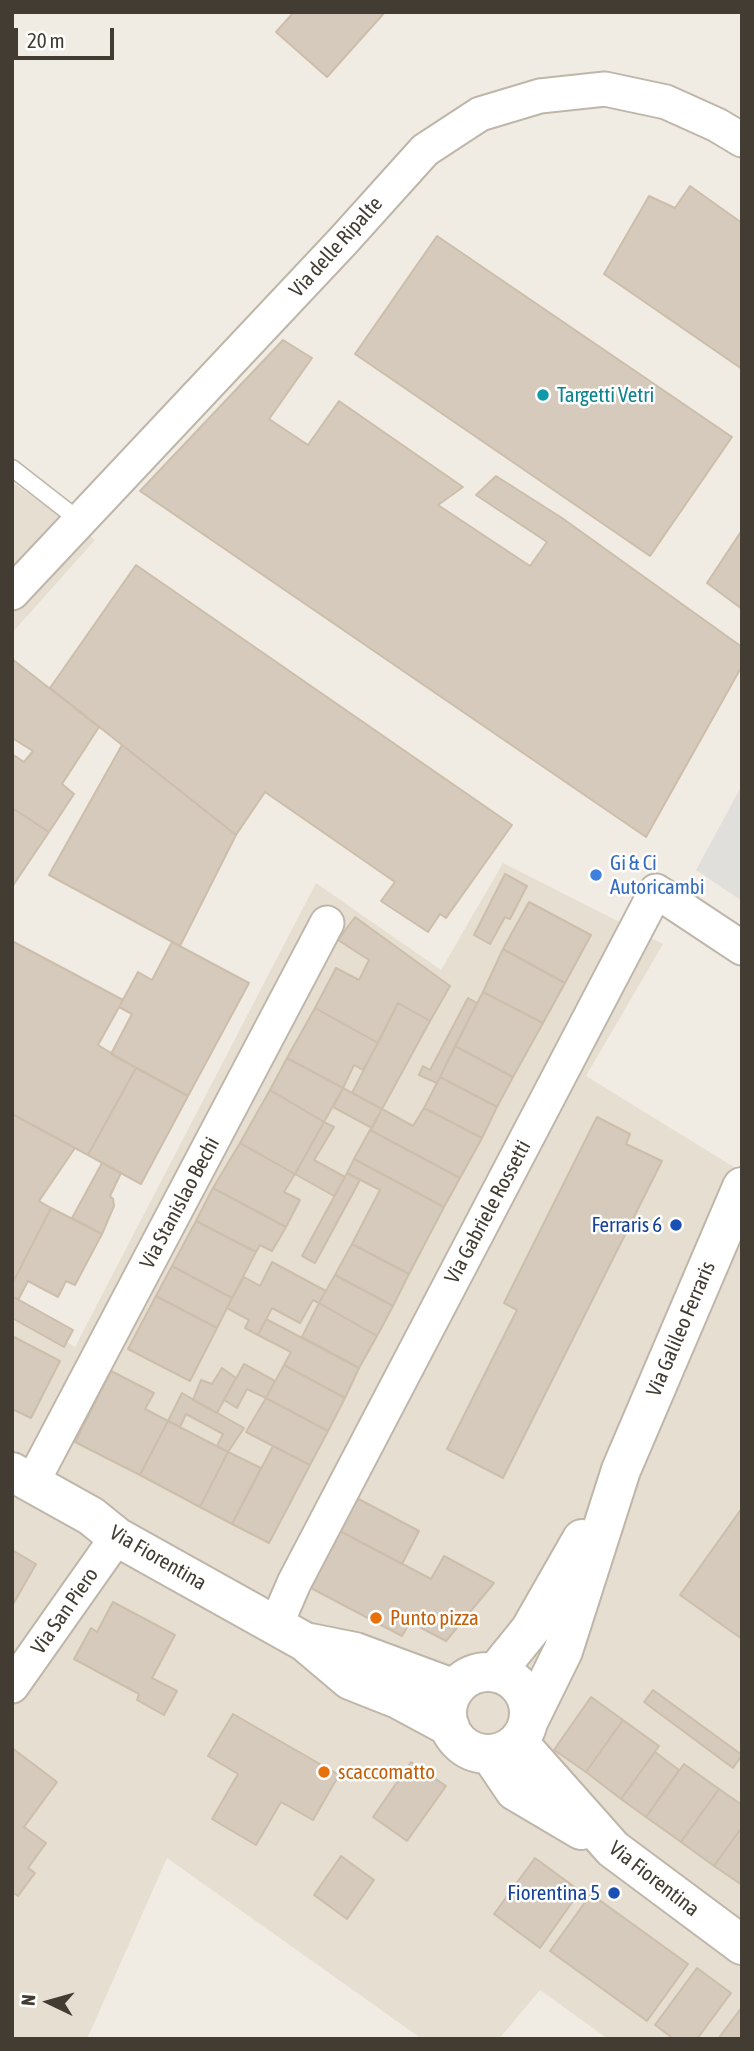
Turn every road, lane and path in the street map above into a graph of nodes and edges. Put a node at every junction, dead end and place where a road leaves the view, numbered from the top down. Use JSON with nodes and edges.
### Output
{"nodes":[{"id":1,"x":742,"y":140,"type":"edge"},
{"id":2,"x":12,"y":468,"type":"edge"},
{"id":3,"x":80,"y":521,"type":"junction"},
{"id":4,"x":12,"y":593,"type":"edge"},
{"id":5,"x":327,"y":923,"type":"dead end"},
{"id":6,"x":742,"y":947,"type":"edge"},
{"id":7,"x":742,"y":1187,"type":"edge"},
{"id":8,"x":621,"y":1470,"type":"junction"},
{"id":9,"x":22,"y":1478,"type":"edge"},
{"id":10,"x":117,"y":1536,"type":"junction"},
{"id":11,"x":290,"y":1634,"type":"junction"},
{"id":12,"x":496,"y":1672,"type":"junction"},
{"id":13,"x":12,"y":1686,"type":"edge"},
{"id":14,"x":455,"y":1689,"type":"junction"},
{"id":15,"x":450,"y":1727,"type":"junction"},
{"id":16,"x":512,"y":1739,"type":"junction"},
{"id":17,"x":742,"y":1945,"type":"edge"}],
"edges":[{"from":1,"to":3,"type":"street","name":"Via delle Ripalte"},
{"from":2,"to":3,"type":"lane"},
{"from":3,"to":4,"type":"street","name":"Via delle Ripalte"},
{"from":5,"to":9,"type":"street","name":"Via Stanislao Bechi"},
{"from":6,"to":11,"type":"street","name":"Via Gabriele Rossetti"},
{"from":7,"to":8,"type":"street","name":"Via Galileo Ferraris"},
{"from":8,"to":12,"type":"street","name":"Via Galileo Ferraris"},
{"from":8,"to":16,"type":"street","name":"Via Galileo Ferraris"},
{"from":9,"to":10,"type":"street","name":"Via Fiorentina"},
{"from":10,"to":11,"type":"street","name":"Via Fiorentina"},
{"from":10,"to":13,"type":"street","name":"Via San Piero"},
{"from":11,"to":14,"type":"street","name":"Via Fiorentina"},
{"from":11,"to":15,"type":"street","name":"Via Fiorentina"},
{"from":12,"to":14,"type":"street"},
{"from":12,"to":16,"type":"street","name":"Via Fiorentina"},
{"from":14,"to":15,"type":"street"},
{"from":15,"to":16,"type":"street","name":"Via Fiorentina"},
{"from":16,"to":17,"type":"street","name":"Via Fiorentina"}]}
